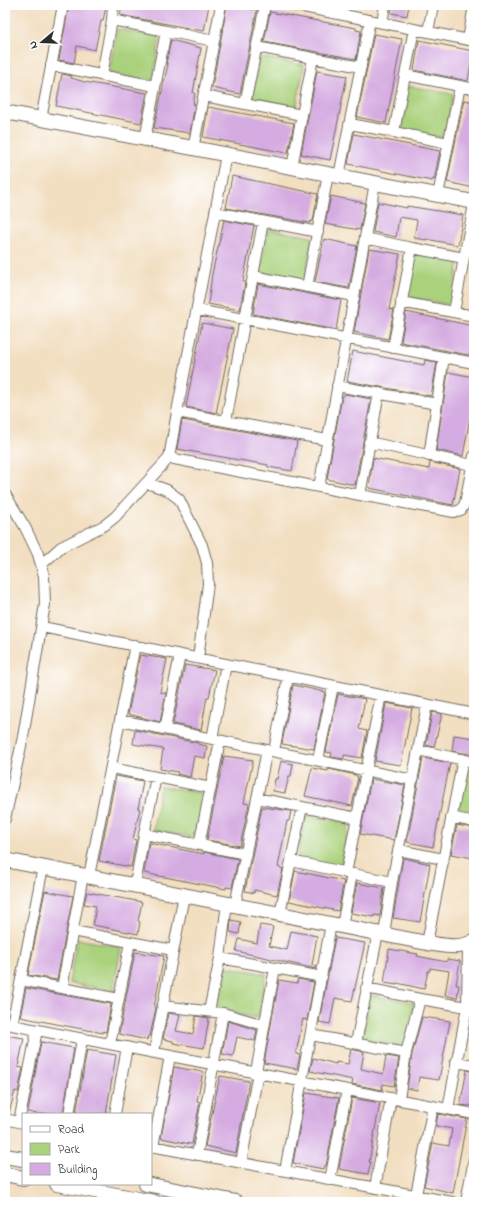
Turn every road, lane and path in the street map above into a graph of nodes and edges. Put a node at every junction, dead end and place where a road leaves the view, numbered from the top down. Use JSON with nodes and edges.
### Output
{"nodes":[{"id":1,"x":63,"y":5,"type":"edge"},
{"id":2,"x":113,"y":5,"type":"edge"},
{"id":3,"x":221,"y":5,"type":"edge"},
{"id":4,"x":265,"y":5,"type":"edge"},
{"id":5,"x":293,"y":5,"type":"edge"},
{"id":6,"x":385,"y":5,"type":"edge"},
{"id":7,"x":433,"y":5,"type":"edge"},
{"id":8,"x":474,"y":5,"type":"edge"},
{"id":9,"x":341,"y":10,"type":"edge"},
{"id":10,"x":112,"y":20,"type":"junction"},
{"id":11,"x":370,"y":20,"type":"junction"},
{"id":12,"x":382,"y":23,"type":"junction"},
{"id":13,"x":414,"y":29,"type":"junction"},
{"id":14,"x":166,"y":31,"type":"junction"},
{"id":15,"x":428,"y":32,"type":"junction"},
{"id":16,"x":471,"y":40,"type":"edge"},
{"id":17,"x":214,"y":41,"type":"junction"},
{"id":18,"x":257,"y":46,"type":"junction"},
{"id":19,"x":313,"y":58,"type":"junction"},
{"id":20,"x":51,"y":65,"type":"junction"},
{"id":21,"x":361,"y":67,"type":"junction"},
{"id":22,"x":102,"y":75,"type":"junction"},
{"id":23,"x":405,"y":75,"type":"junction"},
{"id":24,"x":155,"y":86,"type":"junction"},
{"id":25,"x":460,"y":86,"type":"junction"},
{"id":26,"x":474,"y":89,"type":"edge"},
{"id":27,"x":204,"y":96,"type":"junction"},
{"id":28,"x":246,"y":104,"type":"junction"},
{"id":29,"x":5,"y":112,"type":"edge"},
{"id":30,"x":302,"y":115,"type":"junction"},
{"id":31,"x":41,"y":119,"type":"junction"},
{"id":32,"x":350,"y":124,"type":"junction"},
{"id":33,"x":394,"y":132,"type":"junction"},
{"id":34,"x":145,"y":139,"type":"junction"},
{"id":35,"x":448,"y":143,"type":"junction"},
{"id":36,"x":194,"y":149,"type":"junction"},
{"id":37,"x":226,"y":155,"type":"junction"},
{"id":38,"x":292,"y":167,"type":"junction"},
{"id":39,"x":334,"y":175,"type":"junction"},
{"id":40,"x":375,"y":183,"type":"junction"},
{"id":41,"x":438,"y":195,"type":"junction"},
{"id":42,"x":474,"y":203,"type":"edge"},
{"id":43,"x":215,"y":212,"type":"junction"},
{"id":44,"x":263,"y":222,"type":"junction"},
{"id":45,"x":318,"y":232,"type":"junction"},
{"id":46,"x":364,"y":238,"type":"junction"},
{"id":47,"x":412,"y":248,"type":"junction"},
{"id":48,"x":464,"y":258,"type":"junction"},
{"id":49,"x":253,"y":276,"type":"junction"},
{"id":50,"x":307,"y":287,"type":"junction"},
{"id":51,"x":354,"y":296,"type":"junction"},
{"id":52,"x":402,"y":302,"type":"junction"},
{"id":53,"x":197,"y":310,"type":"junction"},
{"id":54,"x":454,"y":312,"type":"junction"},
{"id":55,"x":474,"y":316,"type":"edge"},
{"id":56,"x":245,"y":319,"type":"junction"},
{"id":57,"x":346,"y":338,"type":"junction"},
{"id":58,"x":393,"y":348,"type":"junction"},
{"id":59,"x":444,"y":357,"type":"junction"},
{"id":60,"x":474,"y":363,"type":"edge"},
{"id":61,"x":337,"y":386,"type":"junction"},
{"id":62,"x":379,"y":393,"type":"junction"},
{"id":63,"x":437,"y":404,"type":"junction"},
{"id":64,"x":177,"y":412,"type":"junction"},
{"id":65,"x":226,"y":421,"type":"junction"},
{"id":66,"x":327,"y":440,"type":"junction"},
{"id":67,"x":369,"y":442,"type":"junction"},
{"id":68,"x":429,"y":456,"type":"junction"},
{"id":69,"x":169,"y":458,"type":"junction"},
{"id":70,"x":473,"y":461,"type":"edge"},
{"id":71,"x":147,"y":483,"type":"junction"},
{"id":72,"x":319,"y":487,"type":"junction"},
{"id":73,"x":5,"y":494,"type":"edge"},
{"id":74,"x":360,"y":495,"type":"junction"},
{"id":75,"x":41,"y":565,"type":"junction"},
{"id":76,"x":42,"y":626,"type":"junction"},
{"id":77,"x":135,"y":646,"type":"junction"},
{"id":78,"x":180,"y":654,"type":"junction"},
{"id":79,"x":198,"y":658,"type":"junction"},
{"id":80,"x":226,"y":664,"type":"junction"},
{"id":81,"x":288,"y":677,"type":"junction"},
{"id":82,"x":332,"y":686,"type":"junction"},
{"id":83,"x":381,"y":695,"type":"junction"},
{"id":84,"x":427,"y":705,"type":"junction"},
{"id":85,"x":474,"y":714,"type":"edge"},
{"id":86,"x":120,"y":720,"type":"junction"},
{"id":87,"x":165,"y":729,"type":"junction"},
{"id":88,"x":216,"y":740,"type":"junction"},
{"id":89,"x":418,"y":750,"type":"junction"},
{"id":90,"x":270,"y":751,"type":"junction"},
{"id":91,"x":463,"y":759,"type":"junction"},
{"id":92,"x":318,"y":760,"type":"junction"},
{"id":93,"x":474,"y":762,"type":"edge"},
{"id":94,"x":111,"y":768,"type":"junction"},
{"id":95,"x":366,"y":770,"type":"junction"},
{"id":96,"x":156,"y":777,"type":"junction"},
{"id":97,"x":412,"y":780,"type":"junction"},
{"id":98,"x":211,"y":788,"type":"junction"},
{"id":99,"x":257,"y":798,"type":"junction"},
{"id":100,"x":302,"y":807,"type":"junction"},
{"id":101,"x":451,"y":817,"type":"junction"},
{"id":102,"x":357,"y":818,"type":"junction"},
{"id":103,"x":5,"y":819,"type":"edge"},
{"id":104,"x":474,"y":822,"type":"edge"},
{"id":105,"x":144,"y":834,"type":"junction"},
{"id":106,"x":199,"y":845,"type":"junction"},
{"id":107,"x":398,"y":850,"type":"junction"},
{"id":108,"x":246,"y":854,"type":"junction"},
{"id":109,"x":443,"y":859,"type":"junction"},
{"id":110,"x":5,"y":860,"type":"edge"},
{"id":111,"x":291,"y":861,"type":"junction"},
{"id":112,"x":43,"y":867,"type":"junction"},
{"id":113,"x":349,"y":873,"type":"junction"},
{"id":114,"x":86,"y":876,"type":"junction"},
{"id":115,"x":392,"y":882,"type":"junction"},
{"id":116,"x":136,"y":885,"type":"junction"},
{"id":117,"x":184,"y":895,"type":"junction"},
{"id":118,"x":231,"y":904,"type":"junction"},
{"id":119,"x":280,"y":914,"type":"junction"},
{"id":120,"x":337,"y":925,"type":"junction"},
{"id":121,"x":73,"y":931,"type":"junction"},
{"id":122,"x":381,"y":934,"type":"junction"},
{"id":123,"x":130,"y":942,"type":"junction"},
{"id":124,"x":427,"y":943,"type":"junction"},
{"id":125,"x":471,"y":943,"type":"edge"},
{"id":126,"x":173,"y":950,"type":"junction"},
{"id":127,"x":220,"y":958,"type":"junction"},
{"id":128,"x":275,"y":968,"type":"junction"},
{"id":129,"x":322,"y":977,"type":"junction"},
{"id":130,"x":21,"y":980,"type":"junction"},
{"id":131,"x":62,"y":988,"type":"junction"},
{"id":132,"x":366,"y":988,"type":"junction"},
{"id":133,"x":119,"y":999,"type":"junction"},
{"id":134,"x":420,"y":999,"type":"junction"},
{"id":135,"x":162,"y":1006,"type":"junction"},
{"id":136,"x":209,"y":1011,"type":"junction"},
{"id":137,"x":469,"y":1012,"type":"edge"},
{"id":138,"x":223,"y":1013,"type":"junction"},
{"id":139,"x":9,"y":1024,"type":"edge"},
{"id":140,"x":264,"y":1025,"type":"junction"},
{"id":141,"x":37,"y":1030,"type":"junction"},
{"id":142,"x":311,"y":1035,"type":"junction"},
{"id":143,"x":82,"y":1039,"type":"junction"},
{"id":144,"x":356,"y":1043,"type":"junction"},
{"id":145,"x":110,"y":1044,"type":"junction"},
{"id":146,"x":127,"y":1047,"type":"junction"},
{"id":147,"x":154,"y":1052,"type":"junction"},
{"id":148,"x":406,"y":1053,"type":"junction"},
{"id":149,"x":170,"y":1056,"type":"junction"},
{"id":150,"x":456,"y":1062,"type":"junction"},
{"id":151,"x":214,"y":1064,"type":"junction"},
{"id":152,"x":474,"y":1065,"type":"edge"},
{"id":153,"x":257,"y":1072,"type":"junction"},
{"id":154,"x":302,"y":1081,"type":"junction"},
{"id":155,"x":347,"y":1090,"type":"junction"},
{"id":156,"x":395,"y":1099,"type":"junction"},
{"id":157,"x":433,"y":1106,"type":"junction"},
{"id":158,"x":448,"y":1109,"type":"junction"},
{"id":159,"x":23,"y":1113,"type":"edge"},
{"id":160,"x":69,"y":1113,"type":"edge"},
{"id":161,"x":115,"y":1113,"type":"edge"},
{"id":162,"x":474,"y":1114,"type":"edge"},
{"id":163,"x":5,"y":1119,"type":"edge"},
{"id":164,"x":21,"y":1122,"type":"edge"},
{"id":165,"x":152,"y":1147,"type":"edge"},
{"id":166,"x":197,"y":1155,"type":"junction"},
{"id":167,"x":5,"y":1156,"type":"edge"},
{"id":168,"x":474,"y":1159,"type":"edge"},
{"id":169,"x":22,"y":1160,"type":"edge"},
{"id":170,"x":241,"y":1163,"type":"junction"},
{"id":171,"x":285,"y":1171,"type":"junction"},
{"id":172,"x":5,"y":1174,"type":"edge"},
{"id":173,"x":22,"y":1178,"type":"edge"},
{"id":174,"x":330,"y":1180,"type":"junction"},
{"id":175,"x":62,"y":1185,"type":"edge"},
{"id":176,"x":151,"y":1185,"type":"edge"},
{"id":177,"x":375,"y":1188,"type":"junction"},
{"id":178,"x":416,"y":1195,"type":"junction"},
{"id":179,"x":154,"y":1202,"type":"edge"},
{"id":180,"x":236,"y":1202,"type":"edge"},
{"id":181,"x":452,"y":1202,"type":"edge"},
{"id":182,"x":466,"y":1202,"type":"edge"}],
"edges":[{"from":1,"to":20,"type":"street"},
{"from":2,"to":10,"type":"street"},
{"from":3,"to":17,"type":"street"},
{"from":4,"to":18,"type":"street"},
{"from":5,"to":9,"type":"street"},
{"from":6,"to":12,"type":"street"},
{"from":7,"to":15,"type":"street"},
{"from":8,"to":16,"type":"street"},
{"from":9,"to":11,"type":"street"},
{"from":10,"to":14,"type":"street"},
{"from":10,"to":22,"type":"street"},
{"from":11,"to":12,"type":"street"},
{"from":11,"to":21,"type":"street"},
{"from":12,"to":13,"type":"street"},
{"from":13,"to":15,"type":"street"},
{"from":13,"to":23,"type":"street"},
{"from":14,"to":17,"type":"street"},
{"from":14,"to":24,"type":"street"},
{"from":15,"to":16,"type":"street"},
{"from":17,"to":27,"type":"street"},
{"from":18,"to":19,"type":"street"},
{"from":18,"to":28,"type":"street"},
{"from":19,"to":21,"type":"street"},
{"from":19,"to":30,"type":"street"},
{"from":20,"to":22,"type":"street"},
{"from":20,"to":31,"type":"street"},
{"from":21,"to":32,"type":"street"},
{"from":22,"to":24,"type":"street"},
{"from":23,"to":25,"type":"street"},
{"from":23,"to":33,"type":"street"},
{"from":24,"to":34,"type":"street"},
{"from":25,"to":26,"type":"street"},
{"from":25,"to":35,"type":"street"},
{"from":27,"to":28,"type":"street"},
{"from":27,"to":36,"type":"street"},
{"from":28,"to":30,"type":"street"},
{"from":29,"to":31,"type":"street"},
{"from":30,"to":38,"type":"street"},
{"from":31,"to":34,"type":"street"},
{"from":32,"to":33,"type":"street"},
{"from":32,"to":39,"type":"street"},
{"from":33,"to":35,"type":"street"},
{"from":34,"to":36,"type":"street"},
{"from":35,"to":41,"type":"street"},
{"from":36,"to":37,"type":"street"},
{"from":37,"to":38,"type":"street"},
{"from":37,"to":43,"type":"street"},
{"from":38,"to":39,"type":"street"},
{"from":39,"to":40,"type":"street"},
{"from":39,"to":45,"type":"street"},
{"from":40,"to":41,"type":"street"},
{"from":40,"to":46,"type":"street"},
{"from":41,"to":42,"type":"street"},
{"from":42,"to":48,"type":"street"},
{"from":43,"to":44,"type":"street"},
{"from":43,"to":53,"type":"street"},
{"from":44,"to":45,"type":"street"},
{"from":44,"to":49,"type":"street"},
{"from":45,"to":50,"type":"street"},
{"from":46,"to":47,"type":"street"},
{"from":46,"to":51,"type":"street"},
{"from":47,"to":48,"type":"street"},
{"from":47,"to":52,"type":"street"},
{"from":48,"to":54,"type":"street"},
{"from":49,"to":50,"type":"street"},
{"from":49,"to":56,"type":"street"},
{"from":50,"to":51,"type":"street"},
{"from":51,"to":57,"type":"street"},
{"from":52,"to":54,"type":"street"},
{"from":52,"to":58,"type":"street"},
{"from":53,"to":56,"type":"street"},
{"from":53,"to":64,"type":"street"},
{"from":54,"to":55,"type":"street"},
{"from":56,"to":57,"type":"street"},
{"from":56,"to":65,"type":"street"},
{"from":57,"to":58,"type":"street"},
{"from":57,"to":61,"type":"street"},
{"from":58,"to":59,"type":"street"},
{"from":59,"to":60,"type":"street"},
{"from":59,"to":63,"type":"street"},
{"from":61,"to":62,"type":"street"},
{"from":61,"to":66,"type":"street"},
{"from":62,"to":63,"type":"street"},
{"from":62,"to":67,"type":"street"},
{"from":63,"to":68,"type":"street"},
{"from":64,"to":65,"type":"street"},
{"from":64,"to":69,"type":"street"},
{"from":65,"to":66,"type":"street"},
{"from":66,"to":72,"type":"street"},
{"from":67,"to":68,"type":"street"},
{"from":67,"to":74,"type":"street"},
{"from":68,"to":70,"type":"street"},
{"from":69,"to":71,"type":"street"},
{"from":69,"to":72,"type":"street"},
{"from":70,"to":74,"type":"street"},
{"from":71,"to":75,"type":"street"},
{"from":71,"to":79,"type":"street"},
{"from":72,"to":74,"type":"street"},
{"from":73,"to":75,"type":"street"},
{"from":75,"to":76,"type":"street"},
{"from":76,"to":77,"type":"street"},
{"from":76,"to":103,"type":"street"},
{"from":77,"to":78,"type":"street"},
{"from":77,"to":86,"type":"street"},
{"from":78,"to":79,"type":"street"},
{"from":78,"to":87,"type":"street"},
{"from":79,"to":80,"type":"street"},
{"from":80,"to":81,"type":"street"},
{"from":80,"to":88,"type":"street"},
{"from":81,"to":82,"type":"street"},
{"from":81,"to":90,"type":"street"},
{"from":82,"to":83,"type":"street"},
{"from":82,"to":92,"type":"street"},
{"from":83,"to":84,"type":"street"},
{"from":83,"to":95,"type":"street"},
{"from":84,"to":85,"type":"street"},
{"from":84,"to":89,"type":"street"},
{"from":86,"to":87,"type":"street"},
{"from":86,"to":94,"type":"street"},
{"from":87,"to":88,"type":"street"},
{"from":88,"to":90,"type":"street"},
{"from":88,"to":98,"type":"street"},
{"from":89,"to":91,"type":"street"},
{"from":89,"to":97,"type":"street"},
{"from":90,"to":92,"type":"street"},
{"from":90,"to":99,"type":"street"},
{"from":91,"to":93,"type":"street"},
{"from":91,"to":101,"type":"street"},
{"from":92,"to":95,"type":"street"},
{"from":94,"to":96,"type":"street"},
{"from":94,"to":114,"type":"street"},
{"from":95,"to":97,"type":"street"},
{"from":95,"to":102,"type":"street"},
{"from":96,"to":98,"type":"street"},
{"from":96,"to":105,"type":"street"},
{"from":97,"to":107,"type":"street"},
{"from":98,"to":106,"type":"street"},
{"from":99,"to":100,"type":"street"},
{"from":99,"to":108,"type":"street"},
{"from":100,"to":102,"type":"street"},
{"from":100,"to":111,"type":"street"},
{"from":101,"to":104,"type":"street"},
{"from":101,"to":109,"type":"street"},
{"from":102,"to":113,"type":"street"},
{"from":105,"to":106,"type":"street"},
{"from":105,"to":116,"type":"street"},
{"from":106,"to":108,"type":"street"},
{"from":107,"to":109,"type":"street"},
{"from":107,"to":115,"type":"street"},
{"from":108,"to":118,"type":"street"},
{"from":109,"to":124,"type":"street"},
{"from":110,"to":112,"type":"street"},
{"from":111,"to":113,"type":"street"},
{"from":111,"to":119,"type":"street"},
{"from":112,"to":114,"type":"street"},
{"from":112,"to":130,"type":"street"},
{"from":113,"to":115,"type":"street"},
{"from":113,"to":120,"type":"street"},
{"from":114,"to":116,"type":"street"},
{"from":114,"to":121,"type":"street"},
{"from":115,"to":122,"type":"street"},
{"from":116,"to":117,"type":"street"},
{"from":117,"to":118,"type":"street"},
{"from":117,"to":126,"type":"street"},
{"from":118,"to":119,"type":"street"},
{"from":118,"to":127,"type":"street"},
{"from":119,"to":120,"type":"street"},
{"from":120,"to":122,"type":"street"},
{"from":120,"to":129,"type":"street"},
{"from":121,"to":123,"type":"street"},
{"from":121,"to":131,"type":"street"},
{"from":122,"to":124,"type":"street"},
{"from":122,"to":132,"type":"street"},
{"from":123,"to":126,"type":"street"},
{"from":123,"to":133,"type":"street"},
{"from":124,"to":125,"type":"street"},
{"from":125,"to":137,"type":"street"},
{"from":126,"to":135,"type":"street"},
{"from":127,"to":128,"type":"street"},
{"from":127,"to":136,"type":"street"},
{"from":128,"to":129,"type":"street"},
{"from":128,"to":140,"type":"street"},
{"from":129,"to":142,"type":"street"},
{"from":130,"to":131,"type":"street"},
{"from":130,"to":139,"type":"street"},
{"from":131,"to":133,"type":"street"},
{"from":132,"to":134,"type":"street"},
{"from":132,"to":144,"type":"street"},
{"from":133,"to":145,"type":"street"},
{"from":134,"to":137,"type":"street"},
{"from":134,"to":148,"type":"street"},
{"from":135,"to":136,"type":"street"},
{"from":135,"to":147,"type":"street"},
{"from":136,"to":138,"type":"street"},
{"from":137,"to":150,"type":"street"},
{"from":138,"to":140,"type":"street"},
{"from":138,"to":151,"type":"street"},
{"from":139,"to":141,"type":"street"},
{"from":140,"to":153,"type":"street"},
{"from":141,"to":143,"type":"street"},
{"from":141,"to":159,"type":"street"},
{"from":142,"to":144,"type":"street"},
{"from":142,"to":154,"type":"street"},
{"from":143,"to":145,"type":"street"},
{"from":143,"to":160,"type":"street"},
{"from":144,"to":148,"type":"street"},
{"from":145,"to":146,"type":"street"},
{"from":146,"to":147,"type":"street"},
{"from":146,"to":161,"type":"street"},
{"from":147,"to":149,"type":"street"},
{"from":148,"to":156,"type":"street"},
{"from":149,"to":151,"type":"street"},
{"from":149,"to":165,"type":"street"},
{"from":150,"to":152,"type":"street"},
{"from":150,"to":158,"type":"street"},
{"from":151,"to":153,"type":"street"},
{"from":151,"to":166,"type":"street"},
{"from":153,"to":154,"type":"street"},
{"from":153,"to":170,"type":"street"},
{"from":154,"to":155,"type":"street"},
{"from":154,"to":171,"type":"street"},
{"from":155,"to":156,"type":"street"},
{"from":155,"to":174,"type":"street"},
{"from":156,"to":157,"type":"street"},
{"from":156,"to":177,"type":"street"},
{"from":157,"to":158,"type":"street"},
{"from":157,"to":178,"type":"street"},
{"from":158,"to":162,"type":"street"},
{"from":163,"to":164,"type":"street"},
{"from":165,"to":166,"type":"street"},
{"from":166,"to":170,"type":"street"},
{"from":167,"to":169,"type":"street"},
{"from":168,"to":182,"type":"street"},
{"from":170,"to":171,"type":"street"},
{"from":171,"to":174,"type":"street"},
{"from":172,"to":173,"type":"street"},
{"from":174,"to":177,"type":"street"},
{"from":175,"to":179,"type":"street"},
{"from":176,"to":180,"type":"street"},
{"from":177,"to":178,"type":"street"},
{"from":178,"to":181,"type":"street"}]}
